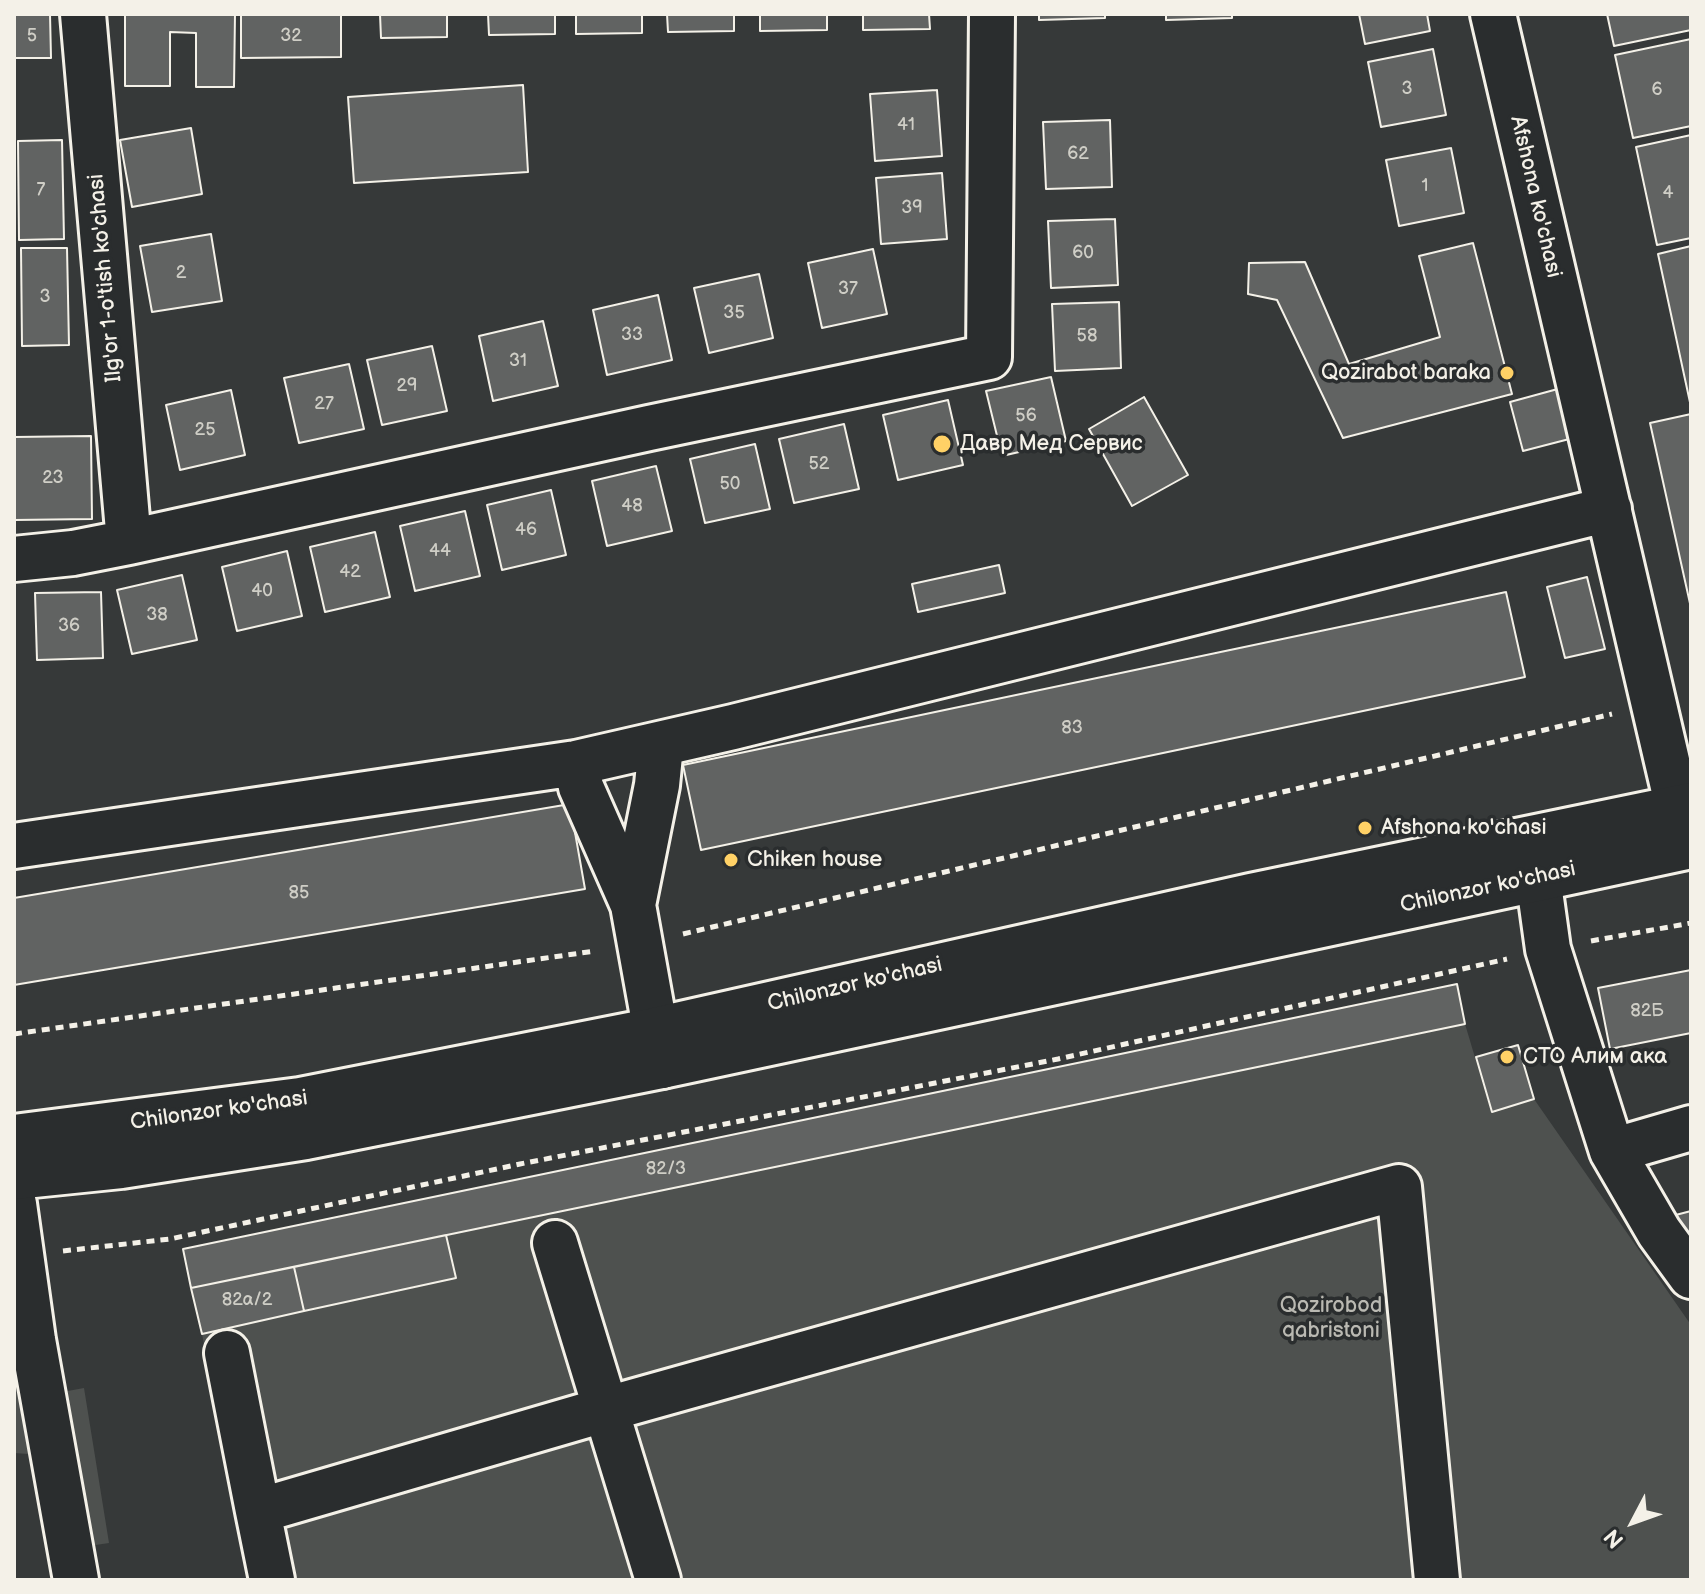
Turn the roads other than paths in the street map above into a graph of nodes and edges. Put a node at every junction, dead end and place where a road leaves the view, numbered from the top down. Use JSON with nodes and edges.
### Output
{"nodes":[{"id":1,"x":83,"y":14,"type":"edge"},
{"id":2,"x":992,"y":14,"type":"edge"},
{"id":3,"x":1493,"y":14,"type":"edge"},
{"id":4,"x":1609,"y":509,"type":"junction"},
{"id":5,"x":129,"y":542,"type":"junction"},
{"id":6,"x":14,"y":559,"type":"edge"},
{"id":7,"x":661,"y":745,"type":"junction"},
{"id":8,"x":576,"y":763,"type":"junction"},
{"id":9,"x":1686,"y":826,"type":"edge"},
{"id":10,"x":14,"y":846,"type":"edge"},
{"id":11,"x":1538,"y":877,"type":"junction"},
{"id":12,"x":637,"y":925,"type":"junction"},
{"id":13,"x":659,"y":1048,"type":"junction"},
{"id":14,"x":1691,"y":1128,"type":"edge"},
{"id":15,"x":14,"y":1137,"type":"edge"},
{"id":16,"x":1612,"y":1151,"type":"junction"},
{"id":17,"x":14,"y":1177,"type":"edge"},
{"id":18,"x":14,"y":1204,"type":"edge"},
{"id":19,"x":555,"y":1243,"type":"dead end"},
{"id":20,"x":1691,"y":1276,"type":"edge"},
{"id":21,"x":227,"y":1353,"type":"dead end"},
{"id":22,"x":607,"y":1409,"type":"junction"},
{"id":23,"x":258,"y":1511,"type":"junction"},
{"id":24,"x":76,"y":1580,"type":"edge"},
{"id":25,"x":272,"y":1580,"type":"edge"},
{"id":26,"x":658,"y":1580,"type":"edge"},
{"id":27,"x":1437,"y":1580,"type":"edge"}],
"edges":[{"from":1,"to":5,"type":"main road","name":"Ilg'or 1-o'tish ko'chasi"},
{"from":2,"to":5,"type":"main road"},
{"from":3,"to":4,"type":"main road","name":"Afshona ko'chasi"},
{"from":4,"to":7,"type":"main road"},
{"from":4,"to":9,"type":"main road","name":"Afshona ko'chasi"},
{"from":5,"to":6,"type":"main road"},
{"from":7,"to":8,"type":"main road"},
{"from":7,"to":12,"type":"main road"},
{"from":8,"to":10,"type":"main road"},
{"from":8,"to":12,"type":"main road"},
{"from":9,"to":11,"type":"main road","name":"Chilonzor ko'chasi"},
{"from":9,"to":13,"type":"main road","name":"Chilonzor ko'chasi"},
{"from":11,"to":13,"type":"main road","name":"Chilonzor ko'chasi"},
{"from":11,"to":16,"type":"main road"},
{"from":12,"to":13,"type":"main road"},
{"from":13,"to":15,"type":"main road","name":"Chilonzor ko'chasi"},
{"from":13,"to":17,"type":"main road","name":"Chilonzor ko'chasi"},
{"from":14,"to":16,"type":"main road"},
{"from":16,"to":20,"type":"main road"},
{"from":18,"to":24,"type":"main road"},
{"from":19,"to":22,"type":"main road"},
{"from":21,"to":23,"type":"main road"},
{"from":22,"to":23,"type":"main road"},
{"from":22,"to":26,"type":"main road"},
{"from":22,"to":27,"type":"main road"},
{"from":23,"to":25,"type":"main road"}]}
